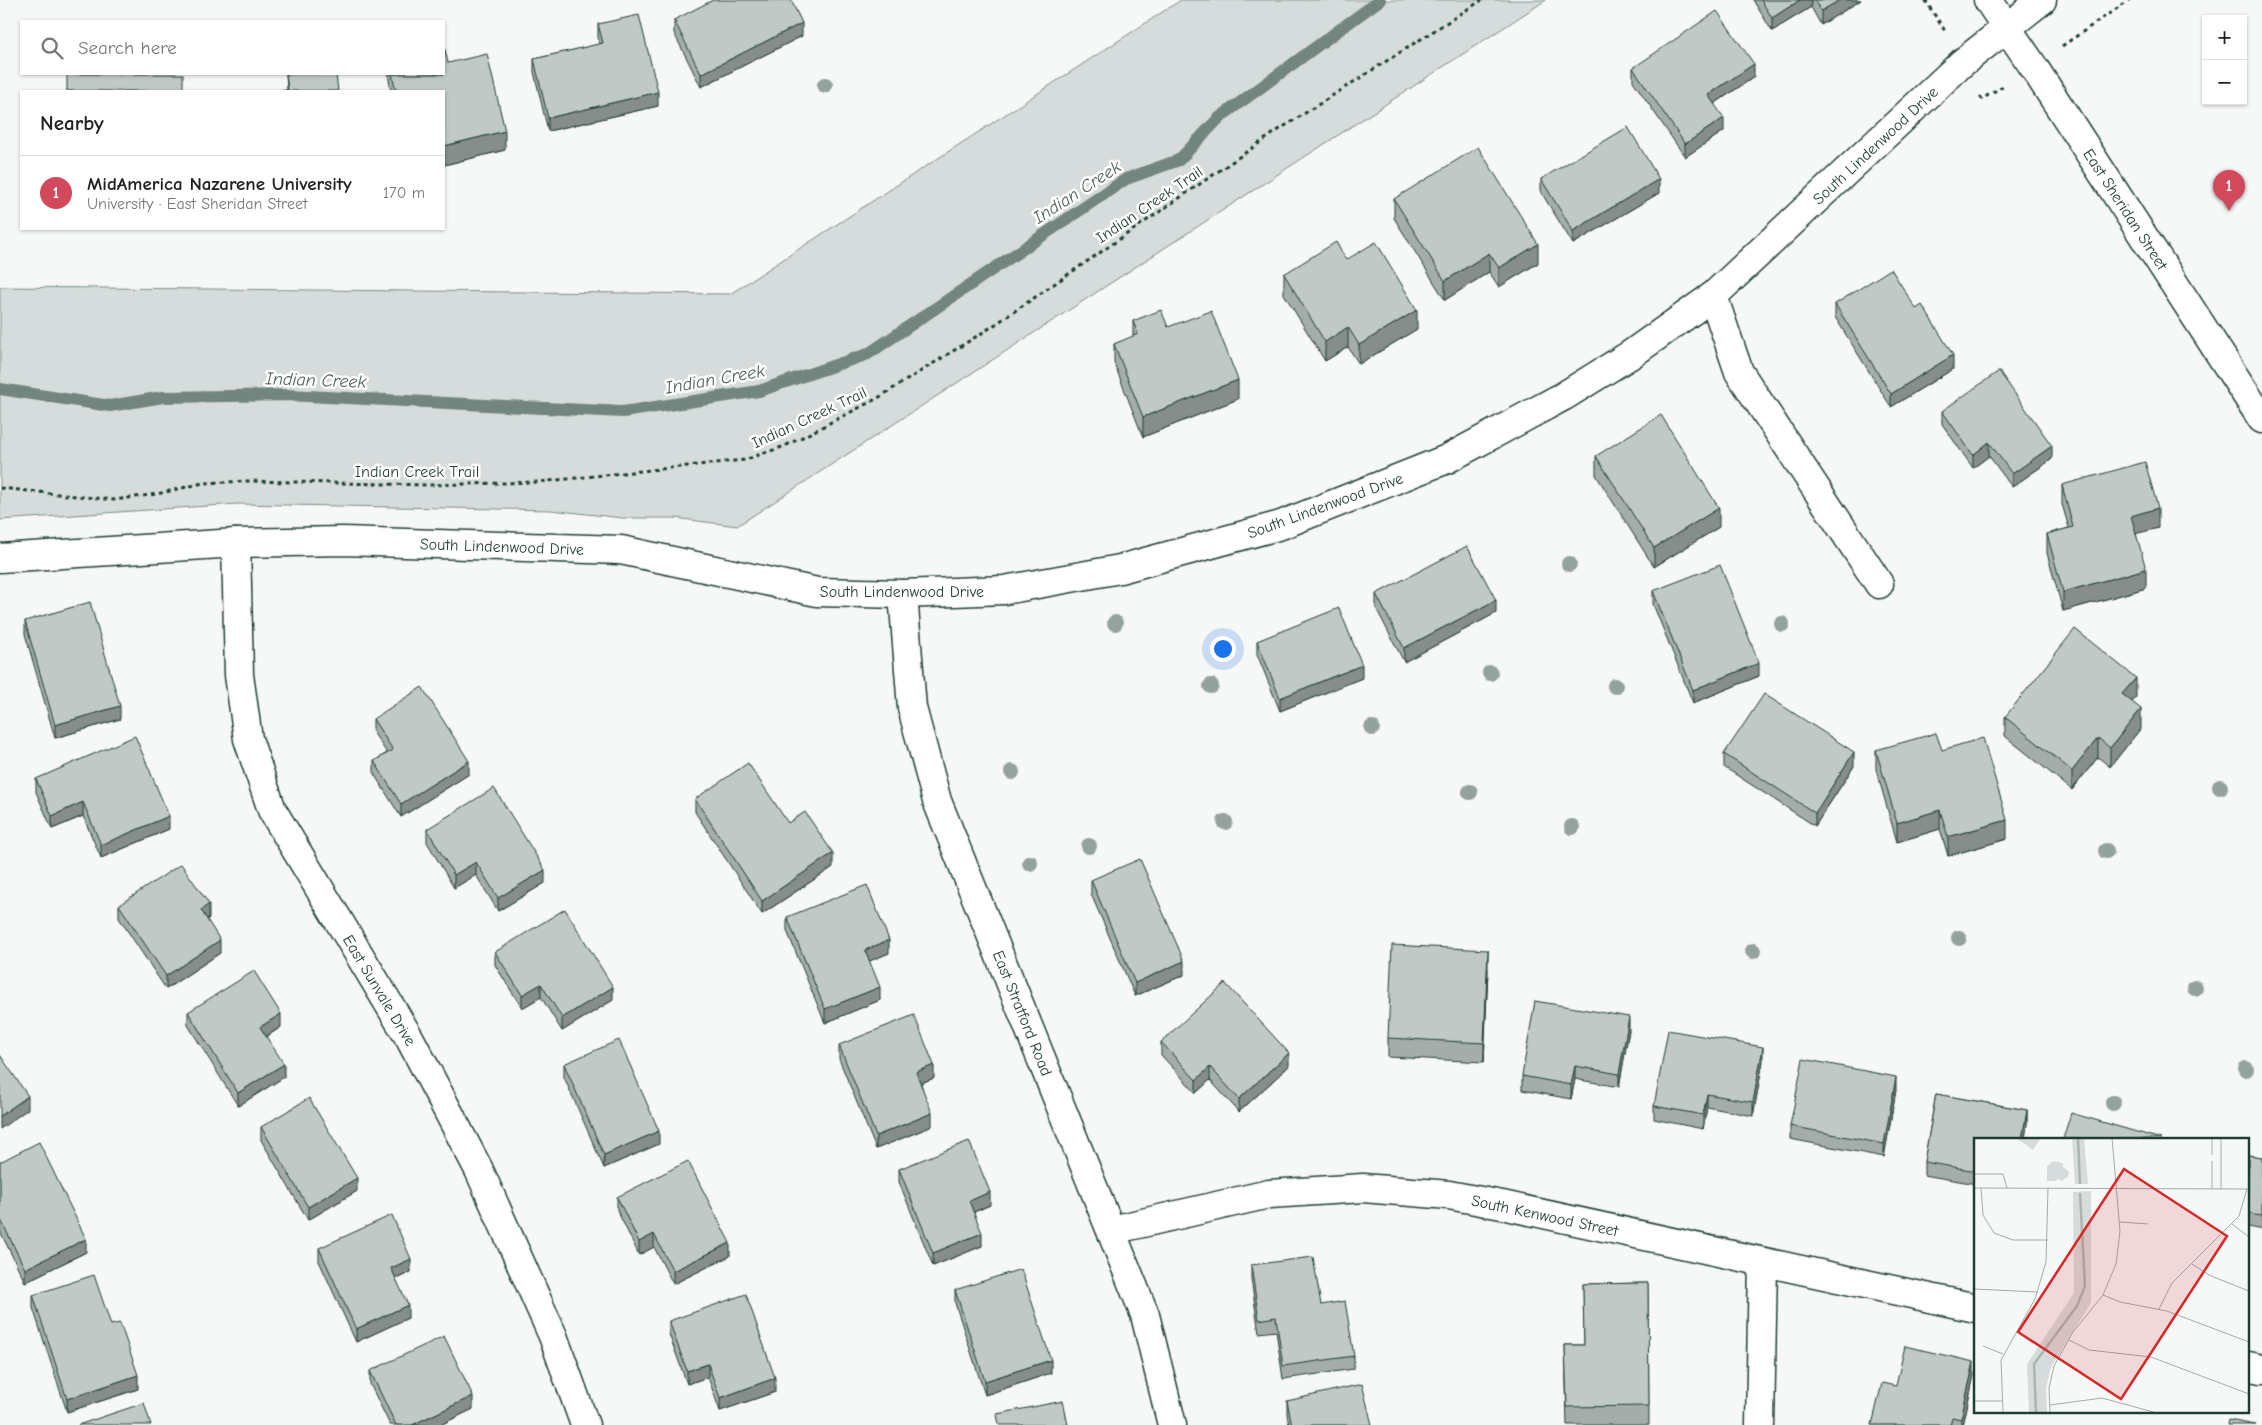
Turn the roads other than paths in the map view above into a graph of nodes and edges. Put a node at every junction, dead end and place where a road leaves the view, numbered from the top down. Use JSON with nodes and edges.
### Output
{"nodes":[{"id":1,"x":1988,"y":0,"type":"edge"},
{"id":2,"x":2042,"y":0,"type":"edge"},
{"id":3,"x":2006,"y":27,"type":"junction"},
{"id":4,"x":1713,"y":296,"type":"junction"},
{"id":5,"x":2262,"y":419,"type":"edge"},
{"id":6,"x":236,"y":543,"type":"junction"},
{"id":7,"x":0,"y":558,"type":"edge"},
{"id":8,"x":1879,"y":584,"type":"dead end"},
{"id":9,"x":903,"y":594,"type":"junction"},
{"id":10,"x":1112,"y":1230,"type":"junction"},
{"id":11,"x":1763,"y":1263,"type":"junction"},
{"id":12,"x":1974,"y":1308,"type":"edge"},
{"id":13,"x":585,"y":1425,"type":"edge"},
{"id":14,"x":1172,"y":1425,"type":"edge"},
{"id":15,"x":1760,"y":1425,"type":"edge"}],
"edges":[{"from":1,"to":3,"type":"street","name":"East Sheridan Street"},
{"from":2,"to":3,"type":"street","name":"South Lindenwood Drive"},
{"from":3,"to":4,"type":"street","name":"South Lindenwood Drive"},
{"from":3,"to":5,"type":"street","name":"East Sheridan Street"},
{"from":4,"to":8,"type":"street"},
{"from":4,"to":9,"type":"street","name":"South Lindenwood Drive"},
{"from":6,"to":7,"type":"street","name":"South Lindenwood Drive"},
{"from":6,"to":9,"type":"street","name":"South Lindenwood Drive"},
{"from":6,"to":13,"type":"street","name":"East Sunvale Drive"},
{"from":9,"to":10,"type":"street","name":"East Stratford Road"},
{"from":10,"to":11,"type":"street","name":"South Kenwood Street"},
{"from":10,"to":14,"type":"street","name":"East Stratford Road"},
{"from":11,"to":12,"type":"street","name":"South Kenwood Street"},
{"from":11,"to":15,"type":"street"}]}
